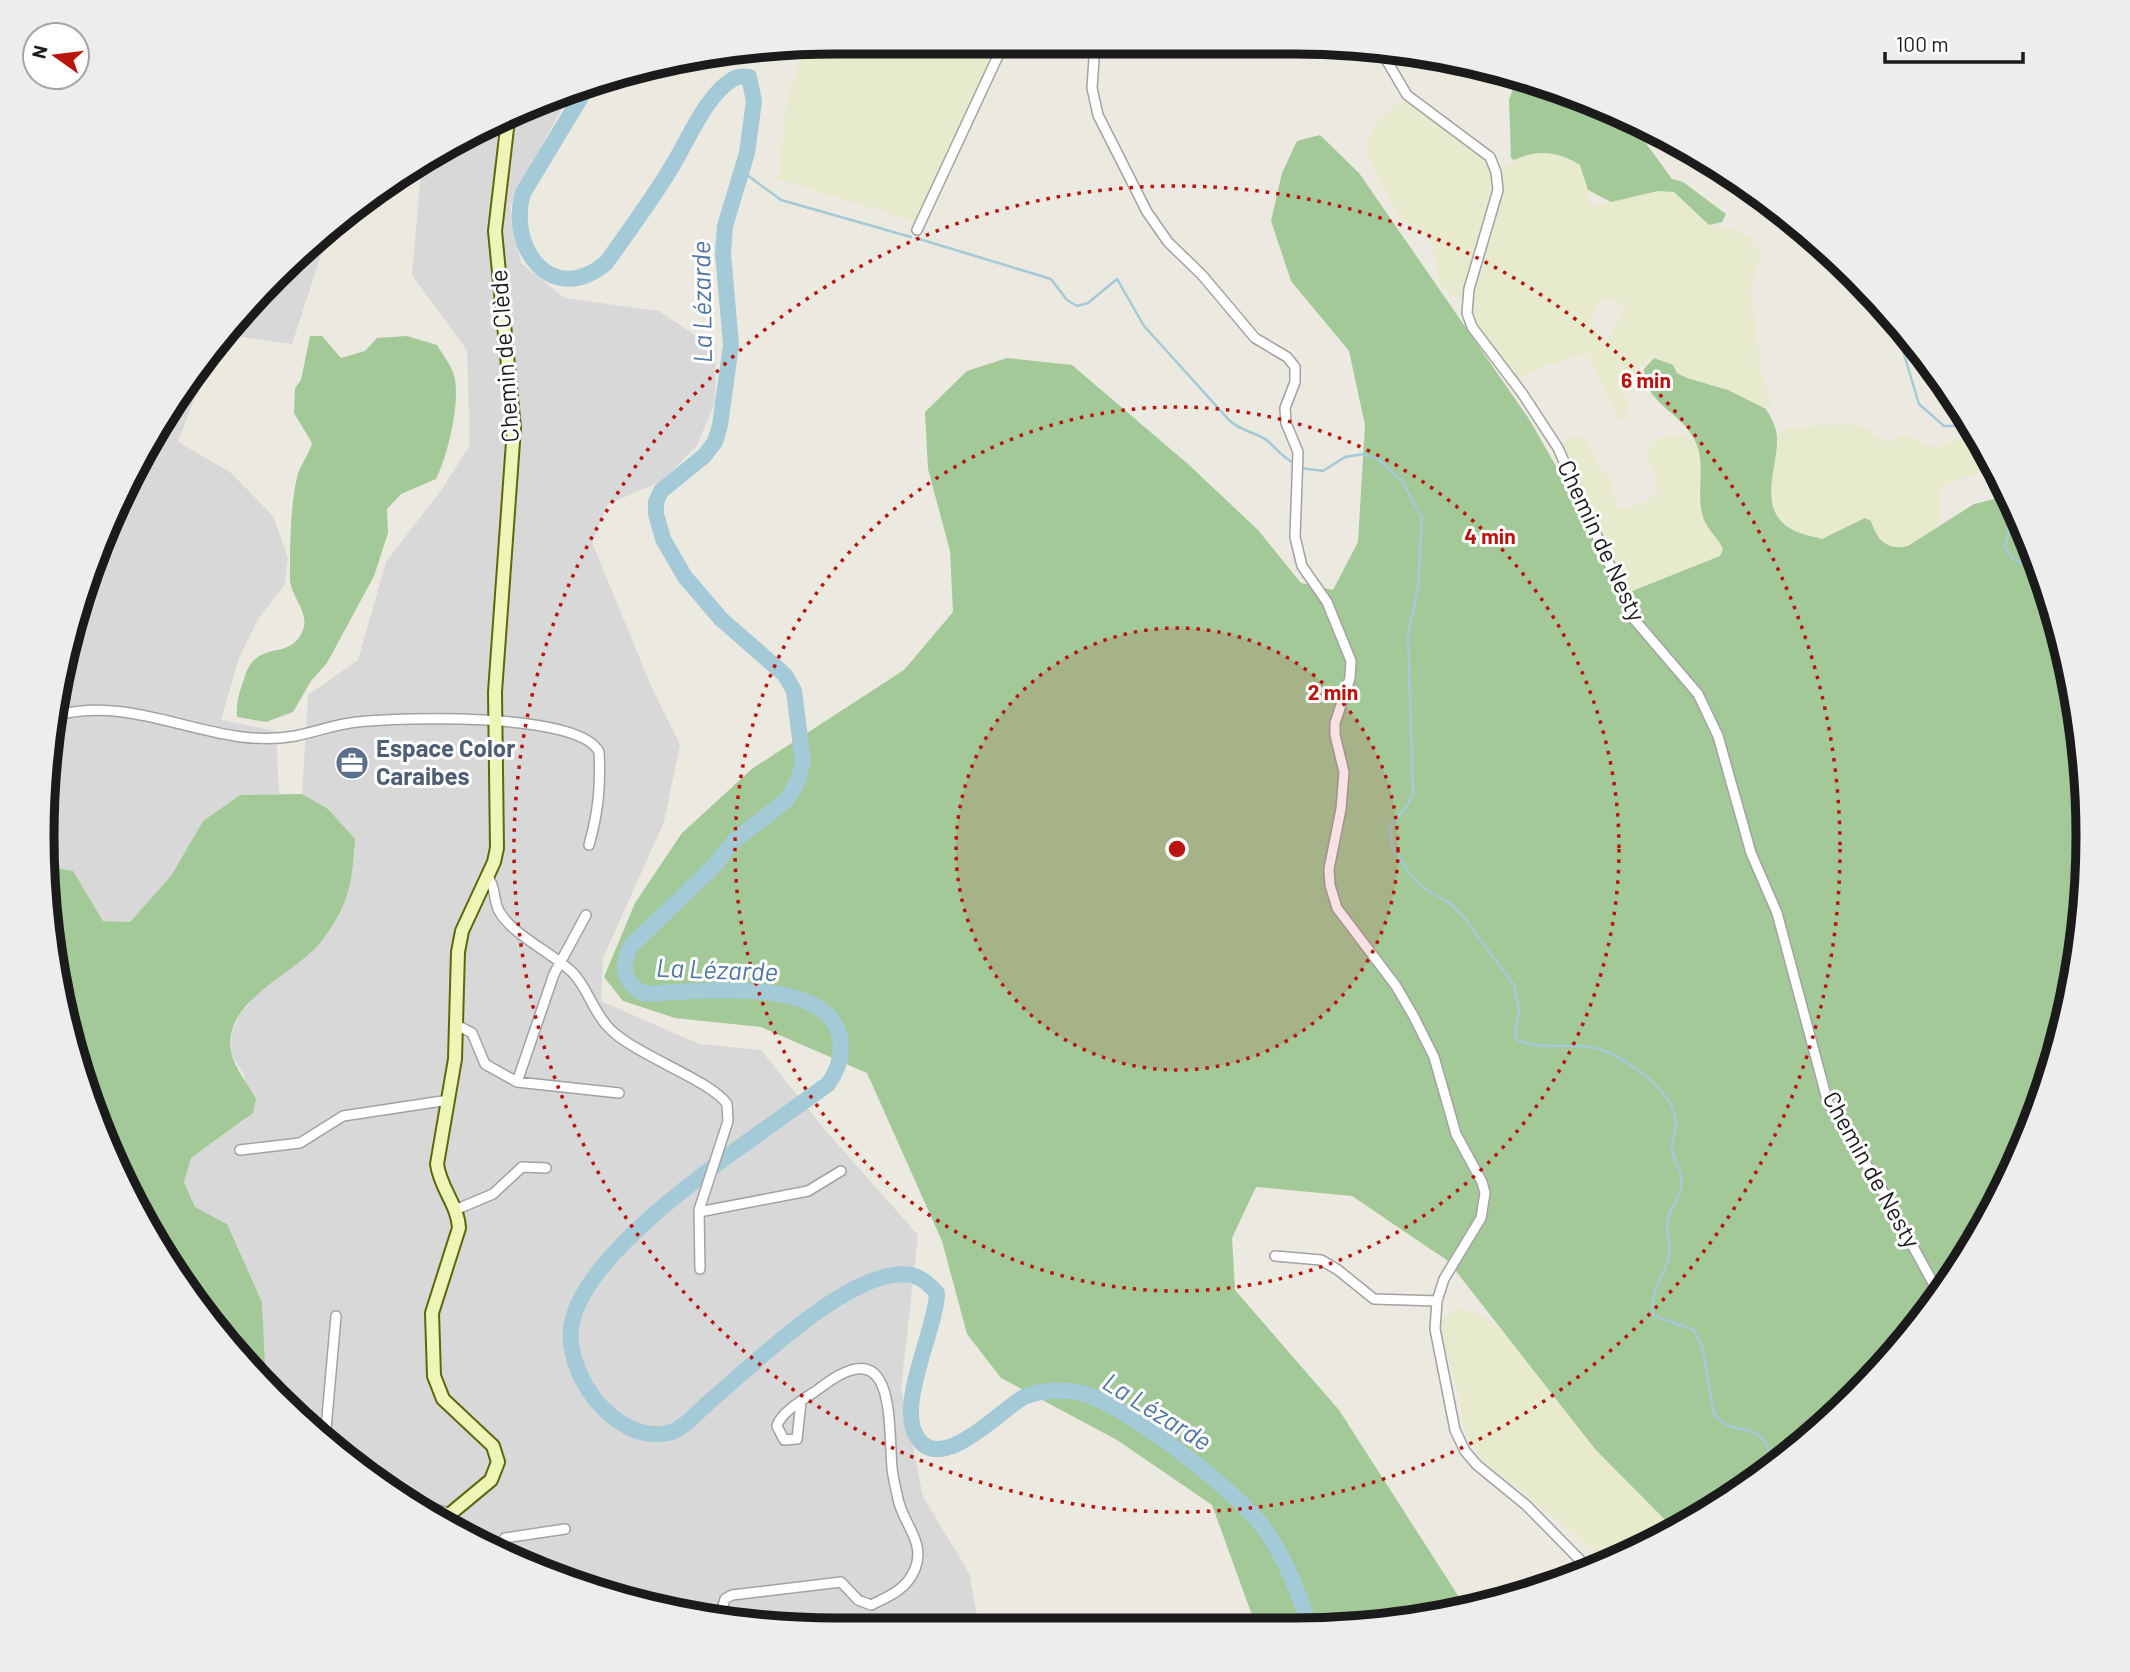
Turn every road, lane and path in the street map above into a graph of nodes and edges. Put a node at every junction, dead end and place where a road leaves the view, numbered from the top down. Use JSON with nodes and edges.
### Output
{"nodes":[{"id":1,"x":999,"y":54,"type":"edge"},
{"id":2,"x":1094,"y":54,"type":"edge"},
{"id":3,"x":1386,"y":60,"type":"edge"},
{"id":4,"x":507,"y":127,"type":"edge"},
{"id":5,"x":917,"y":230,"type":"dead end"},
{"id":6,"x":64,"y":714,"type":"edge"},
{"id":7,"x":494,"y":718,"type":"junction"},
{"id":8,"x":589,"y":845,"type":"dead end"},
{"id":9,"x":488,"y":877,"type":"junction"},
{"id":10,"x":586,"y":915,"type":"dead end"},
{"id":11,"x":559,"y":961,"type":"junction"},
{"id":12,"x":455,"y":1024,"type":"junction"},
{"id":13,"x":517,"y":1082,"type":"junction"},
{"id":14,"x":619,"y":1093,"type":"dead end"},
{"id":15,"x":449,"y":1100,"type":"junction"},
{"id":16,"x":240,"y":1150,"type":"dead end"},
{"id":17,"x":546,"y":1168,"type":"dead end"},
{"id":18,"x":841,"y":1171,"type":"dead end"},
{"id":19,"x":455,"y":1210,"type":"junction"},
{"id":20,"x":699,"y":1212,"type":"junction"},
{"id":21,"x":1275,"y":1256,"type":"dead end"},
{"id":22,"x":700,"y":1269,"type":"dead end"},
{"id":23,"x":1934,"y":1284,"type":"edge"},
{"id":24,"x":1437,"y":1301,"type":"junction"},
{"id":25,"x":336,"y":1317,"type":"dead end"},
{"id":26,"x":801,"y":1402,"type":"dead end"},
{"id":27,"x":326,"y":1428,"type":"edge"},
{"id":28,"x":448,"y":1515,"type":"edge"},
{"id":29,"x":565,"y":1529,"type":"dead end"},
{"id":30,"x":502,"y":1542,"type":"edge"},
{"id":31,"x":1583,"y":1562,"type":"edge"},
{"id":32,"x":722,"y":1609,"type":"edge"}],
"edges":[{"from":1,"to":5,"type":"street"},
{"from":2,"to":24,"type":"street"},
{"from":3,"to":23,"type":"street","name":"Chemin de Nesty"},
{"from":4,"to":7,"type":"main road","name":"Chemin de Clède"},
{"from":6,"to":7,"type":"street"},
{"from":7,"to":8,"type":"street"},
{"from":7,"to":9,"type":"main road","name":"Chemin de Clède"},
{"from":9,"to":11,"type":"street"},
{"from":9,"to":12,"type":"main road","name":"Chemin de Clède"},
{"from":10,"to":11,"type":"street"},
{"from":11,"to":13,"type":"street"},
{"from":11,"to":20,"type":"street"},
{"from":12,"to":13,"type":"street"},
{"from":12,"to":15,"type":"main road","name":"Chemin de Clède"},
{"from":13,"to":14,"type":"street"},
{"from":15,"to":16,"type":"street"},
{"from":15,"to":19,"type":"main road","name":"Chemin de Clède"},
{"from":17,"to":19,"type":"street"},
{"from":18,"to":20,"type":"street"},
{"from":19,"to":28,"type":"main road"},
{"from":20,"to":22,"type":"street"},
{"from":21,"to":24,"type":"street"},
{"from":24,"to":31,"type":"street"},
{"from":25,"to":27,"type":"street"},
{"from":26,"to":32,"type":"street"},
{"from":29,"to":30,"type":"street"}]}
